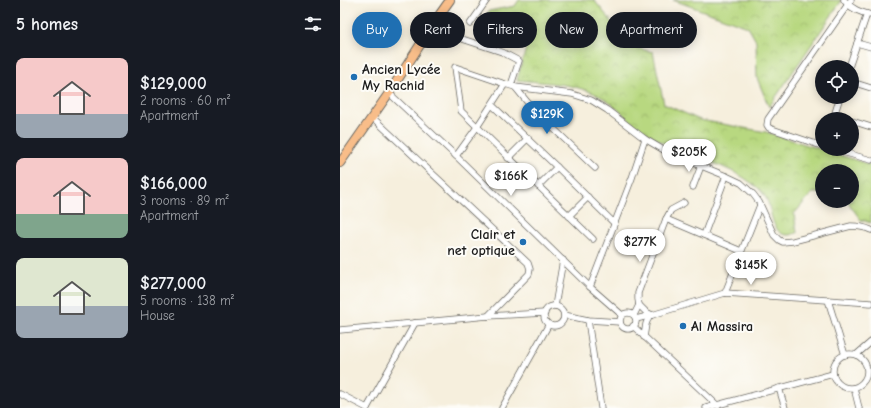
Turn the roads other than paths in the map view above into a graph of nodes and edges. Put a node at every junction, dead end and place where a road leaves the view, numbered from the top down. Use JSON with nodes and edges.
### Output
{"nodes":[{"id":1,"x":450,"y":0,"type":"edge"},
{"id":2,"x":487,"y":0,"type":"edge"},
{"id":3,"x":844,"y":0,"type":"edge"},
{"id":4,"x":850,"y":2,"type":"edge"},
{"id":5,"x":869,"y":15,"type":"edge"},
{"id":6,"x":470,"y":24,"type":"dead end"},
{"id":7,"x":465,"y":40,"type":"edge"},
{"id":8,"x":857,"y":43,"type":"junction"},
{"id":9,"x":871,"y":47,"type":"edge"},
{"id":10,"x":851,"y":60,"type":"edge"},
{"id":11,"x":859,"y":84,"type":"edge"},
{"id":12,"x":510,"y":85,"type":"junction"},
{"id":13,"x":871,"y":88,"type":"edge"},
{"id":14,"x":389,"y":93,"type":"junction"},
{"id":15,"x":492,"y":105,"type":"junction"},
{"id":16,"x":372,"y":117,"type":"junction"},
{"id":17,"x":859,"y":123,"type":"edge"},
{"id":18,"x":477,"y":127,"type":"junction"},
{"id":19,"x":871,"y":127,"type":"edge"},
{"id":20,"x":528,"y":138,"type":"junction"},
{"id":21,"x":645,"y":139,"type":"junction"},
{"id":22,"x":815,"y":144,"type":"edge"},
{"id":23,"x":456,"y":156,"type":"junction"},
{"id":24,"x":857,"y":156,"type":"edge"},
{"id":25,"x":508,"y":158,"type":"junction"},
{"id":26,"x":871,"y":160,"type":"edge"},
{"id":27,"x":340,"y":163,"type":"edge"},
{"id":28,"x":701,"y":166,"type":"junction"},
{"id":29,"x":557,"y":167,"type":"junction"},
{"id":30,"x":595,"y":168,"type":"dead end"},
{"id":31,"x":726,"y":176,"type":"junction"},
{"id":32,"x":538,"y":186,"type":"junction"},
{"id":33,"x":693,"y":187,"type":"dead end"},
{"id":34,"x":588,"y":197,"type":"junction"},
{"id":35,"x":684,"y":203,"type":"dead end"},
{"id":36,"x":760,"y":204,"type":"junction"},
{"id":37,"x":569,"y":216,"type":"junction"},
{"id":38,"x":666,"y":220,"type":"junction"},
{"id":39,"x":614,"y":223,"type":"junction"},
{"id":40,"x":871,"y":230,"type":"edge"},
{"id":41,"x":704,"y":235,"type":"junction"},
{"id":42,"x":593,"y":239,"type":"dead end"},
{"id":43,"x":741,"y":251,"type":"junction"},
{"id":44,"x":563,"y":260,"type":"junction"},
{"id":45,"x":590,"y":287,"type":"junction"},
{"id":46,"x":725,"y":293,"type":"junction"},
{"id":47,"x":828,"y":300,"type":"junction"},
{"id":48,"x":871,"y":303,"type":"edge"},
{"id":49,"x":639,"y":304,"type":"junction"},
{"id":50,"x":555,"y":306,"type":"junction"},
{"id":51,"x":545,"y":313,"type":"junction"},
{"id":52,"x":564,"y":315,"type":"junction"},
{"id":53,"x":622,"y":315,"type":"junction"},
{"id":54,"x":488,"y":316,"type":"junction"},
{"id":55,"x":651,"y":316,"type":"junction"},
{"id":56,"x":635,"y":317,"type":"junction"},
{"id":57,"x":588,"y":320,"type":"junction"},
{"id":58,"x":620,"y":322,"type":"junction"},
{"id":59,"x":415,"y":323,"type":"junction"},
{"id":60,"x":549,"y":324,"type":"junction"},
{"id":61,"x":633,"y":326,"type":"junction"},
{"id":62,"x":340,"y":330,"type":"edge"},
{"id":63,"x":644,"y":337,"type":"junction"},
{"id":64,"x":871,"y":342,"type":"edge"},
{"id":65,"x":846,"y":355,"type":"junction"},
{"id":66,"x":856,"y":355,"type":"junction"},
{"id":67,"x":869,"y":366,"type":"edge"},
{"id":68,"x":833,"y":374,"type":"junction"},
{"id":69,"x":779,"y":388,"type":"junction"},
{"id":70,"x":854,"y":388,"type":"junction"},
{"id":71,"x":340,"y":394,"type":"edge"},
{"id":72,"x":712,"y":407,"type":"edge"},
{"id":73,"x":367,"y":408,"type":"edge"},
{"id":74,"x":502,"y":408,"type":"edge"},
{"id":75,"x":601,"y":408,"type":"edge"},
{"id":76,"x":785,"y":408,"type":"edge"},
{"id":77,"x":859,"y":408,"type":"edge"}],
"edges":[{"from":1,"to":14,"type":"main road"},
{"from":2,"to":6,"type":"street"},
{"from":3,"to":4,"type":"street"},
{"from":4,"to":5,"type":"street"},
{"from":4,"to":22,"type":"street"},
{"from":5,"to":8,"type":"street"},
{"from":7,"to":12,"type":"street"},
{"from":8,"to":9,"type":"street"},
{"from":8,"to":10,"type":"street"},
{"from":11,"to":13,"type":"street"},
{"from":12,"to":15,"type":"street"},
{"from":12,"to":18,"type":"street"},
{"from":12,"to":21,"type":"street"},
{"from":12,"to":30,"type":"street"},
{"from":14,"to":16,"type":"main road"},
{"from":14,"to":23,"type":"street"},
{"from":15,"to":18,"type":"street"},
{"from":15,"to":20,"type":"street"},
{"from":16,"to":27,"type":"main road"},
{"from":16,"to":54,"type":"street"},
{"from":17,"to":19,"type":"street"},
{"from":18,"to":23,"type":"street"},
{"from":18,"to":25,"type":"street"},
{"from":20,"to":25,"type":"street"},
{"from":20,"to":29,"type":"street"},
{"from":21,"to":28,"type":"street"},
{"from":21,"to":39,"type":"street"},
{"from":23,"to":44,"type":"street"},
{"from":24,"to":26,"type":"street"},
{"from":25,"to":32,"type":"street"},
{"from":28,"to":31,"type":"street"},
{"from":28,"to":33,"type":"street"},
{"from":29,"to":32,"type":"street"},
{"from":29,"to":34,"type":"street"},
{"from":31,"to":36,"type":"street"},
{"from":31,"to":41,"type":"street"},
{"from":32,"to":37,"type":"street"},
{"from":34,"to":37,"type":"street"},
{"from":34,"to":39,"type":"street"},
{"from":35,"to":38,"type":"street"},
{"from":36,"to":40,"type":"street"},
{"from":36,"to":43,"type":"street"},
{"from":37,"to":42,"type":"street"},
{"from":38,"to":41,"type":"street"},
{"from":38,"to":49,"type":"street"},
{"from":39,"to":45,"type":"street"},
{"from":41,"to":43,"type":"street"},
{"from":43,"to":46,"type":"street"},
{"from":44,"to":45,"type":"street"},
{"from":44,"to":50,"type":"street"},
{"from":45,"to":53,"type":"street"},
{"from":46,"to":47,"type":"street"},
{"from":46,"to":55,"type":"street"},
{"from":47,"to":48,"type":"street"},
{"from":47,"to":65,"type":"street"},
{"from":49,"to":55,"type":"street"},
{"from":49,"to":56,"type":"street"},
{"from":50,"to":51,"type":"street"},
{"from":50,"to":52,"type":"street"},
{"from":51,"to":54,"type":"street"},
{"from":51,"to":60,"type":"street"},
{"from":52,"to":57,"type":"street"},
{"from":52,"to":60,"type":"street"},
{"from":53,"to":56,"type":"street"},
{"from":53,"to":58,"type":"street"},
{"from":54,"to":59,"type":"street"},
{"from":55,"to":56,"type":"street"},
{"from":55,"to":63,"type":"street"},
{"from":56,"to":61,"type":"street"},
{"from":57,"to":58,"type":"street"},
{"from":57,"to":75,"type":"street"},
{"from":58,"to":61,"type":"street"},
{"from":59,"to":62,"type":"street"},
{"from":59,"to":73,"type":"street"},
{"from":60,"to":74,"type":"street"},
{"from":61,"to":63,"type":"street"},
{"from":63,"to":72,"type":"street"},
{"from":64,"to":66,"type":"street"},
{"from":65,"to":66,"type":"street"},
{"from":65,"to":68,"type":"street"},
{"from":66,"to":67,"type":"street"},
{"from":67,"to":70,"type":"street"},
{"from":68,"to":69,"type":"street"},
{"from":68,"to":70,"type":"street"},
{"from":69,"to":72,"type":"street"},
{"from":69,"to":76,"type":"street"},
{"from":70,"to":77,"type":"street"},
{"from":71,"to":73,"type":"street"}]}
